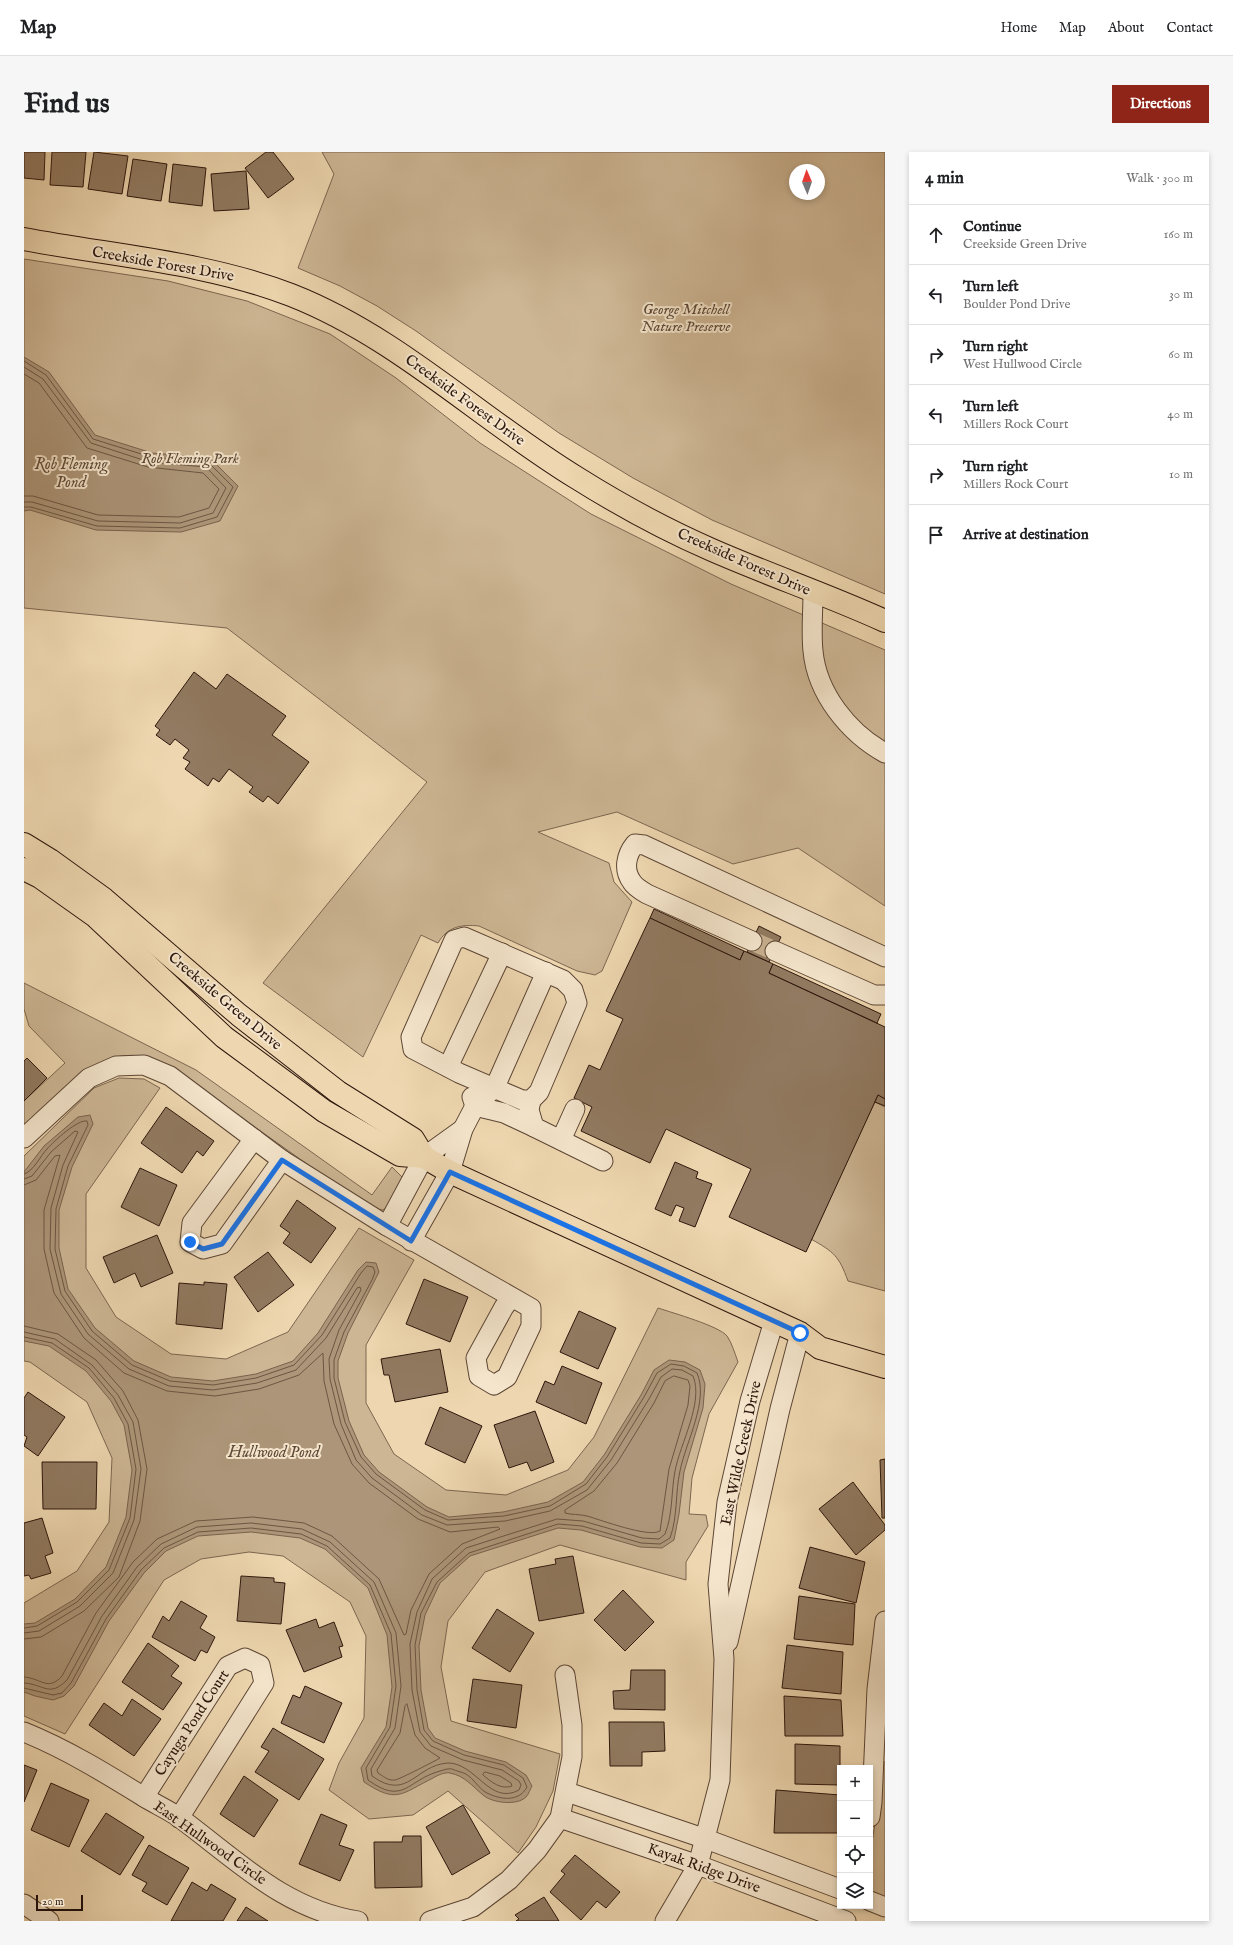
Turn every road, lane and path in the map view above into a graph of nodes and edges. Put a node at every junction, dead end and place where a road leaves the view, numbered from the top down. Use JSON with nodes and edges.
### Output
{"nodes":[{"id":1,"x":24,"y":239,"type":"edge"},
{"id":2,"x":813,"y":592,"type":"junction"},
{"id":3,"x":885,"y":621,"type":"edge"},
{"id":4,"x":885,"y":753,"type":"edge"},
{"id":5,"x":24,"y":844,"type":"edge"},
{"id":6,"x":24,"y":869,"type":"edge"},
{"id":7,"x":752,"y":941,"type":"tunnel mouth"},
{"id":8,"x":775,"y":951,"type":"tunnel mouth"},
{"id":9,"x":502,"y":953,"type":"junction"},
{"id":10,"x":885,"y":957,"type":"edge"},
{"id":11,"x":546,"y":972,"type":"junction"},
{"id":12,"x":885,"y":995,"type":"edge"},
{"id":13,"x":453,"y":1070,"type":"junction"},
{"id":14,"x":495,"y":1088,"type":"junction"},
{"id":15,"x":531,"y":1100,"type":"junction"},
{"id":16,"x":475,"y":1106,"type":"junction"},
{"id":17,"x":575,"y":1109,"type":"dead end"},
{"id":18,"x":534,"y":1127,"type":"junction"},
{"id":19,"x":463,"y":1129,"type":"junction"},
{"id":20,"x":24,"y":1138,"type":"edge"},
{"id":21,"x":254,"y":1139,"type":"junction"},
{"id":22,"x":561,"y":1140,"type":"junction"},
{"id":23,"x":424,"y":1157,"type":"junction"},
{"id":24,"x":282,"y":1160,"type":"junction"},
{"id":25,"x":603,"y":1161,"type":"dead end"},
{"id":26,"x":450,"y":1172,"type":"junction"},
{"id":27,"x":387,"y":1226,"type":"junction"},
{"id":28,"x":411,"y":1241,"type":"junction"},
{"id":29,"x":511,"y":1298,"type":"junction"},
{"id":30,"x":774,"y":1321,"type":"junction"},
{"id":31,"x":800,"y":1333,"type":"junction"},
{"id":32,"x":885,"y":1352,"type":"edge"},
{"id":33,"x":885,"y":1367,"type":"edge"},
{"id":34,"x":885,"y":1621,"type":"edge"},
{"id":35,"x":883,"y":1658,"type":"edge"},
{"id":36,"x":724,"y":1659,"type":"junction"},
{"id":37,"x":565,"y":1674,"type":"dead end"},
{"id":38,"x":24,"y":1732,"type":"edge"},
{"id":39,"x":567,"y":1792,"type":"junction"},
{"id":40,"x":144,"y":1797,"type":"junction"},
{"id":41,"x":871,"y":1801,"type":"edge"},
{"id":42,"x":179,"y":1818,"type":"junction"},
{"id":43,"x":560,"y":1818,"type":"junction"},
{"id":44,"x":706,"y":1839,"type":"junction"},
{"id":45,"x":698,"y":1865,"type":"junction"},
{"id":46,"x":837,"y":1888,"type":"edge"},
{"id":47,"x":873,"y":1902,"type":"edge"},
{"id":48,"x":24,"y":1904,"type":"edge"},
{"id":49,"x":885,"y":1907,"type":"edge"},
{"id":50,"x":843,"y":1917,"type":"edge"},
{"id":51,"x":50,"y":1921,"type":"edge"},
{"id":52,"x":358,"y":1921,"type":"edge"},
{"id":53,"x":430,"y":1921,"type":"edge"},
{"id":54,"x":665,"y":1921,"type":"edge"}],
"edges":[{"from":1,"to":2,"type":"main road","name":"Creekside Forest Drive"},
{"from":2,"to":3,"type":"main road","name":"Creekside Forest Drive"},
{"from":2,"to":4,"type":"street"},
{"from":5,"to":23,"type":"main road","name":"Creekside Green Drive"},
{"from":6,"to":23,"type":"main road","name":"Creekside Green Drive"},
{"from":7,"to":10,"type":"street"},
{"from":8,"to":12,"type":"street"},
{"from":9,"to":11,"type":"street"},
{"from":9,"to":13,"type":"street"},
{"from":9,"to":13,"type":"street"},
{"from":11,"to":14,"type":"street"},
{"from":11,"to":15,"type":"street"},
{"from":13,"to":14,"type":"street"},
{"from":13,"to":16,"type":"street"},
{"from":14,"to":15,"type":"street"},
{"from":14,"to":16,"type":"street"},
{"from":15,"to":18,"type":"street"},
{"from":16,"to":18,"type":"street"},
{"from":16,"to":19,"type":"street"},
{"from":17,"to":22,"type":"street"},
{"from":18,"to":22,"type":"street"},
{"from":19,"to":23,"type":"street"},
{"from":19,"to":26,"type":"street"},
{"from":20,"to":21,"type":"street"},
{"from":21,"to":24,"type":"street"},
{"from":21,"to":24,"type":"street"},
{"from":22,"to":25,"type":"street"},
{"from":23,"to":26,"type":"main road","name":"Creekside Green Drive"},
{"from":23,"to":27,"type":"street"},
{"from":24,"to":27,"type":"street"},
{"from":26,"to":28,"type":"street"},
{"from":26,"to":30,"type":"main road","name":"Creekside Green Drive"},
{"from":27,"to":28,"type":"street"},
{"from":28,"to":29,"type":"street"},
{"from":29,"to":29,"type":"street"},
{"from":30,"to":31,"type":"main road","name":"Creekside Green Drive"},
{"from":30,"to":36,"type":"street","name":"East Wilde Creek Drive"},
{"from":31,"to":32,"type":"main road","name":"Creekside Green Drive"},
{"from":31,"to":33,"type":"main road","name":"Creekside Green Drive"},
{"from":31,"to":36,"type":"street","name":"East Wilde Creek Drive"},
{"from":34,"to":35,"type":"street"},
{"from":35,"to":41,"type":"street"},
{"from":36,"to":44,"type":"street","name":"East Wilde Creek Drive"},
{"from":37,"to":39,"type":"street"},
{"from":38,"to":40,"type":"street","name":"East Hullwood Circle"},
{"from":39,"to":43,"type":"street"},
{"from":39,"to":44,"type":"street","name":"Kayak Ridge Drive"},
{"from":40,"to":42,"type":"street","name":"East Hullwood Circle"},
{"from":40,"to":42,"type":"street","name":"Cayuga Pond Court"},
{"from":42,"to":52,"type":"street","name":"East Hullwood Circle"},
{"from":43,"to":45,"type":"street","name":"Kayak Ridge Drive"},
{"from":43,"to":53,"type":"street"},
{"from":44,"to":45,"type":"street","name":"East Wilde Creek Drive"},
{"from":44,"to":46,"type":"street","name":"Kayak Ridge Drive"},
{"from":45,"to":50,"type":"street","name":"Kayak Ridge Drive"},
{"from":45,"to":54,"type":"street","name":"East Wilde Creek Drive"},
{"from":47,"to":49,"type":"street"},
{"from":48,"to":51,"type":"street"}]}
